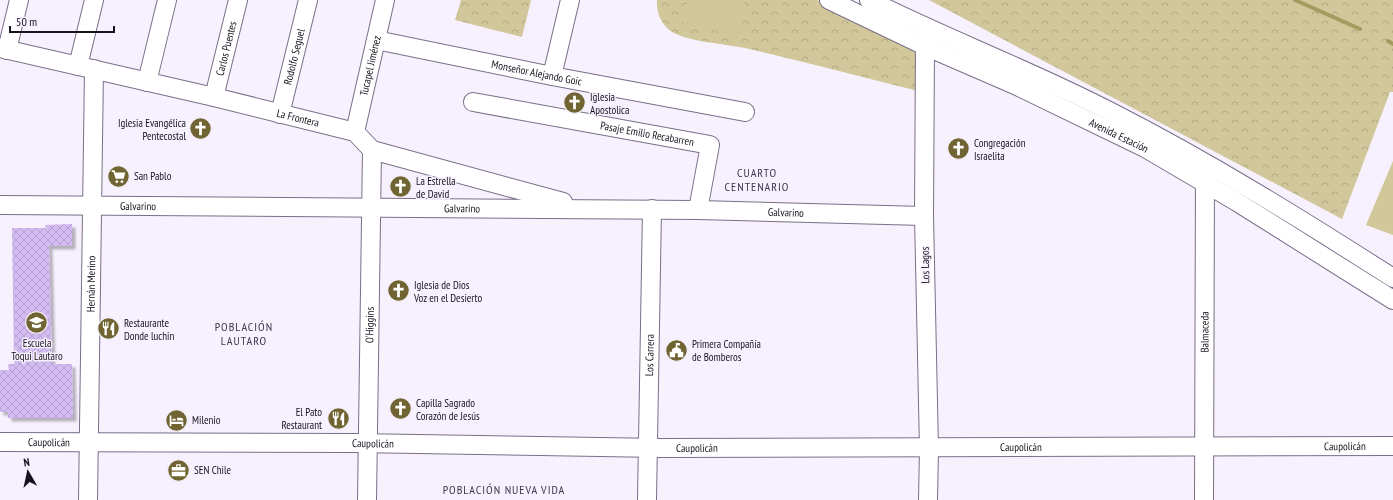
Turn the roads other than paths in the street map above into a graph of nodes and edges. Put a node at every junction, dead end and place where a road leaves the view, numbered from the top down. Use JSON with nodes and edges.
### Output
{"nodes":[{"id":1,"x":19,"y":0,"type":"edge"},
{"id":2,"x":94,"y":0,"type":"edge"},
{"id":3,"x":167,"y":0,"type":"edge"},
{"id":4,"x":238,"y":0,"type":"edge"},
{"id":5,"x":308,"y":0,"type":"edge"},
{"id":6,"x":385,"y":0,"type":"edge"},
{"id":7,"x":570,"y":0,"type":"edge"},
{"id":8,"x":829,"y":0,"type":"edge"},
{"id":9,"x":869,"y":0,"type":"edge"},
{"id":10,"x":927,"y":38,"type":"junction"},
{"id":11,"x":376,"y":40,"type":"junction"},
{"id":12,"x":3,"y":49,"type":"edge"},
{"id":13,"x":86,"y":67,"type":"junction"},
{"id":14,"x":552,"y":76,"type":"junction"},
{"id":15,"x":147,"y":82,"type":"junction"},
{"id":16,"x":214,"y":97,"type":"junction"},
{"id":17,"x":473,"y":102,"type":"dead end"},
{"id":18,"x":745,"y":112,"type":"dead end"},
{"id":19,"x":280,"y":114,"type":"junction"},
{"id":20,"x":355,"y":132,"type":"junction"},
{"id":21,"x":372,"y":150,"type":"junction"},
{"id":22,"x":1206,"y":164,"type":"junction"},
{"id":23,"x":1204,"y":182,"type":"junction"},
{"id":24,"x":0,"y":205,"type":"edge"},
{"id":25,"x":92,"y":206,"type":"junction"},
{"id":26,"x":371,"y":208,"type":"junction"},
{"id":27,"x":587,"y":209,"type":"junction"},
{"id":28,"x":652,"y":209,"type":"junction"},
{"id":29,"x":698,"y":210,"type":"junction"},
{"id":30,"x":924,"y":216,"type":"junction"},
{"id":31,"x":1306,"y":222,"type":"junction"},
{"id":32,"x":1297,"y":239,"type":"junction"},
{"id":33,"x":1393,"y":278,"type":"edge"},
{"id":34,"x":1393,"y":300,"type":"edge"},
{"id":35,"x":0,"y":442,"type":"edge"},
{"id":36,"x":88,"y":442,"type":"junction"},
{"id":37,"x":368,"y":443,"type":"junction"},
{"id":38,"x":1393,"y":446,"type":"edge"},
{"id":39,"x":1204,"y":447,"type":"junction"},
{"id":40,"x":647,"y":448,"type":"junction"},
{"id":41,"x":928,"y":449,"type":"junction"},
{"id":42,"x":88,"y":500,"type":"edge"},
{"id":43,"x":367,"y":500,"type":"edge"},
{"id":44,"x":647,"y":500,"type":"edge"},
{"id":45,"x":928,"y":500,"type":"edge"},
{"id":46,"x":1204,"y":500,"type":"edge"}],
"edges":[{"from":1,"to":12,"type":"street"},
{"from":2,"to":13,"type":"street","name":"Hernán Merino"},
{"from":3,"to":15,"type":"street"},
{"from":4,"to":16,"type":"street","name":"Carlos Puentes"},
{"from":5,"to":19,"type":"street","name":"Rodolfo Seguel"},
{"from":6,"to":11,"type":"street","name":"Tucapel Jiménez"},
{"from":7,"to":14,"type":"street"},
{"from":8,"to":10,"type":"street","name":"Avenida Estación"},
{"from":9,"to":10,"type":"street","name":"Avenida Estación"},
{"from":10,"to":22,"type":"street","name":"Avenida Estación"},
{"from":10,"to":23,"type":"street","name":"Avenida Estación"},
{"from":10,"to":30,"type":"street","name":"Los Lagos"},
{"from":11,"to":14,"type":"street","name":"Monseñor Alejando Goic"},
{"from":11,"to":20,"type":"street","name":"Tucapel Jiménez"},
{"from":12,"to":13,"type":"street","name":"La Frontera"},
{"from":13,"to":15,"type":"street","name":"La Frontera"},
{"from":13,"to":25,"type":"street","name":"Hernán Merino"},
{"from":14,"to":18,"type":"street","name":"Monseñor Alejando Goic"},
{"from":15,"to":16,"type":"street","name":"La Frontera"},
{"from":16,"to":19,"type":"street","name":"La Frontera"},
{"from":17,"to":29,"type":"street","name":"Pasaje Emilio Recabarren"},
{"from":19,"to":20,"type":"street","name":"La Frontera"},
{"from":20,"to":21,"type":"street"},
{"from":21,"to":26,"type":"street","name":"O'Higgins"},
{"from":21,"to":27,"type":"street"},
{"from":22,"to":23,"type":"street","name":"Balmaceda"},
{"from":22,"to":31,"type":"street","name":"Avenida Estación"},
{"from":23,"to":32,"type":"street","name":"Avenida Estación"},
{"from":23,"to":39,"type":"street","name":"Balmaceda"},
{"from":24,"to":25,"type":"street","name":"Galvarino"},
{"from":25,"to":26,"type":"street","name":"Galvarino"},
{"from":25,"to":36,"type":"street","name":"Hernán Merino"},
{"from":26,"to":27,"type":"street","name":"Galvarino"},
{"from":26,"to":37,"type":"street","name":"O'Higgins"},
{"from":27,"to":28,"type":"street","name":"Galvarino"},
{"from":28,"to":29,"type":"street","name":"Galvarino"},
{"from":28,"to":40,"type":"street","name":"Los Carrera"},
{"from":29,"to":30,"type":"street","name":"Galvarino"},
{"from":30,"to":41,"type":"street","name":"Los Lagos"},
{"from":31,"to":32,"type":"street"},
{"from":31,"to":33,"type":"street","name":"Avenida Estación"},
{"from":32,"to":34,"type":"street","name":"Avenida Estación"},
{"from":35,"to":36,"type":"street","name":"Caupolicán"},
{"from":36,"to":37,"type":"street","name":"Caupolicán"},
{"from":36,"to":42,"type":"street","name":"Hernán Merino"},
{"from":37,"to":40,"type":"street","name":"Caupolicán"},
{"from":37,"to":43,"type":"street","name":"O'Higgins"},
{"from":38,"to":39,"type":"street","name":"Caupolicán"},
{"from":39,"to":41,"type":"street","name":"Caupolicán"},
{"from":39,"to":46,"type":"street","name":"Balmaceda"},
{"from":40,"to":41,"type":"street","name":"Caupolicán"},
{"from":40,"to":44,"type":"street","name":"Los Carrera"},
{"from":41,"to":45,"type":"street","name":"Los Lagos"}]}
